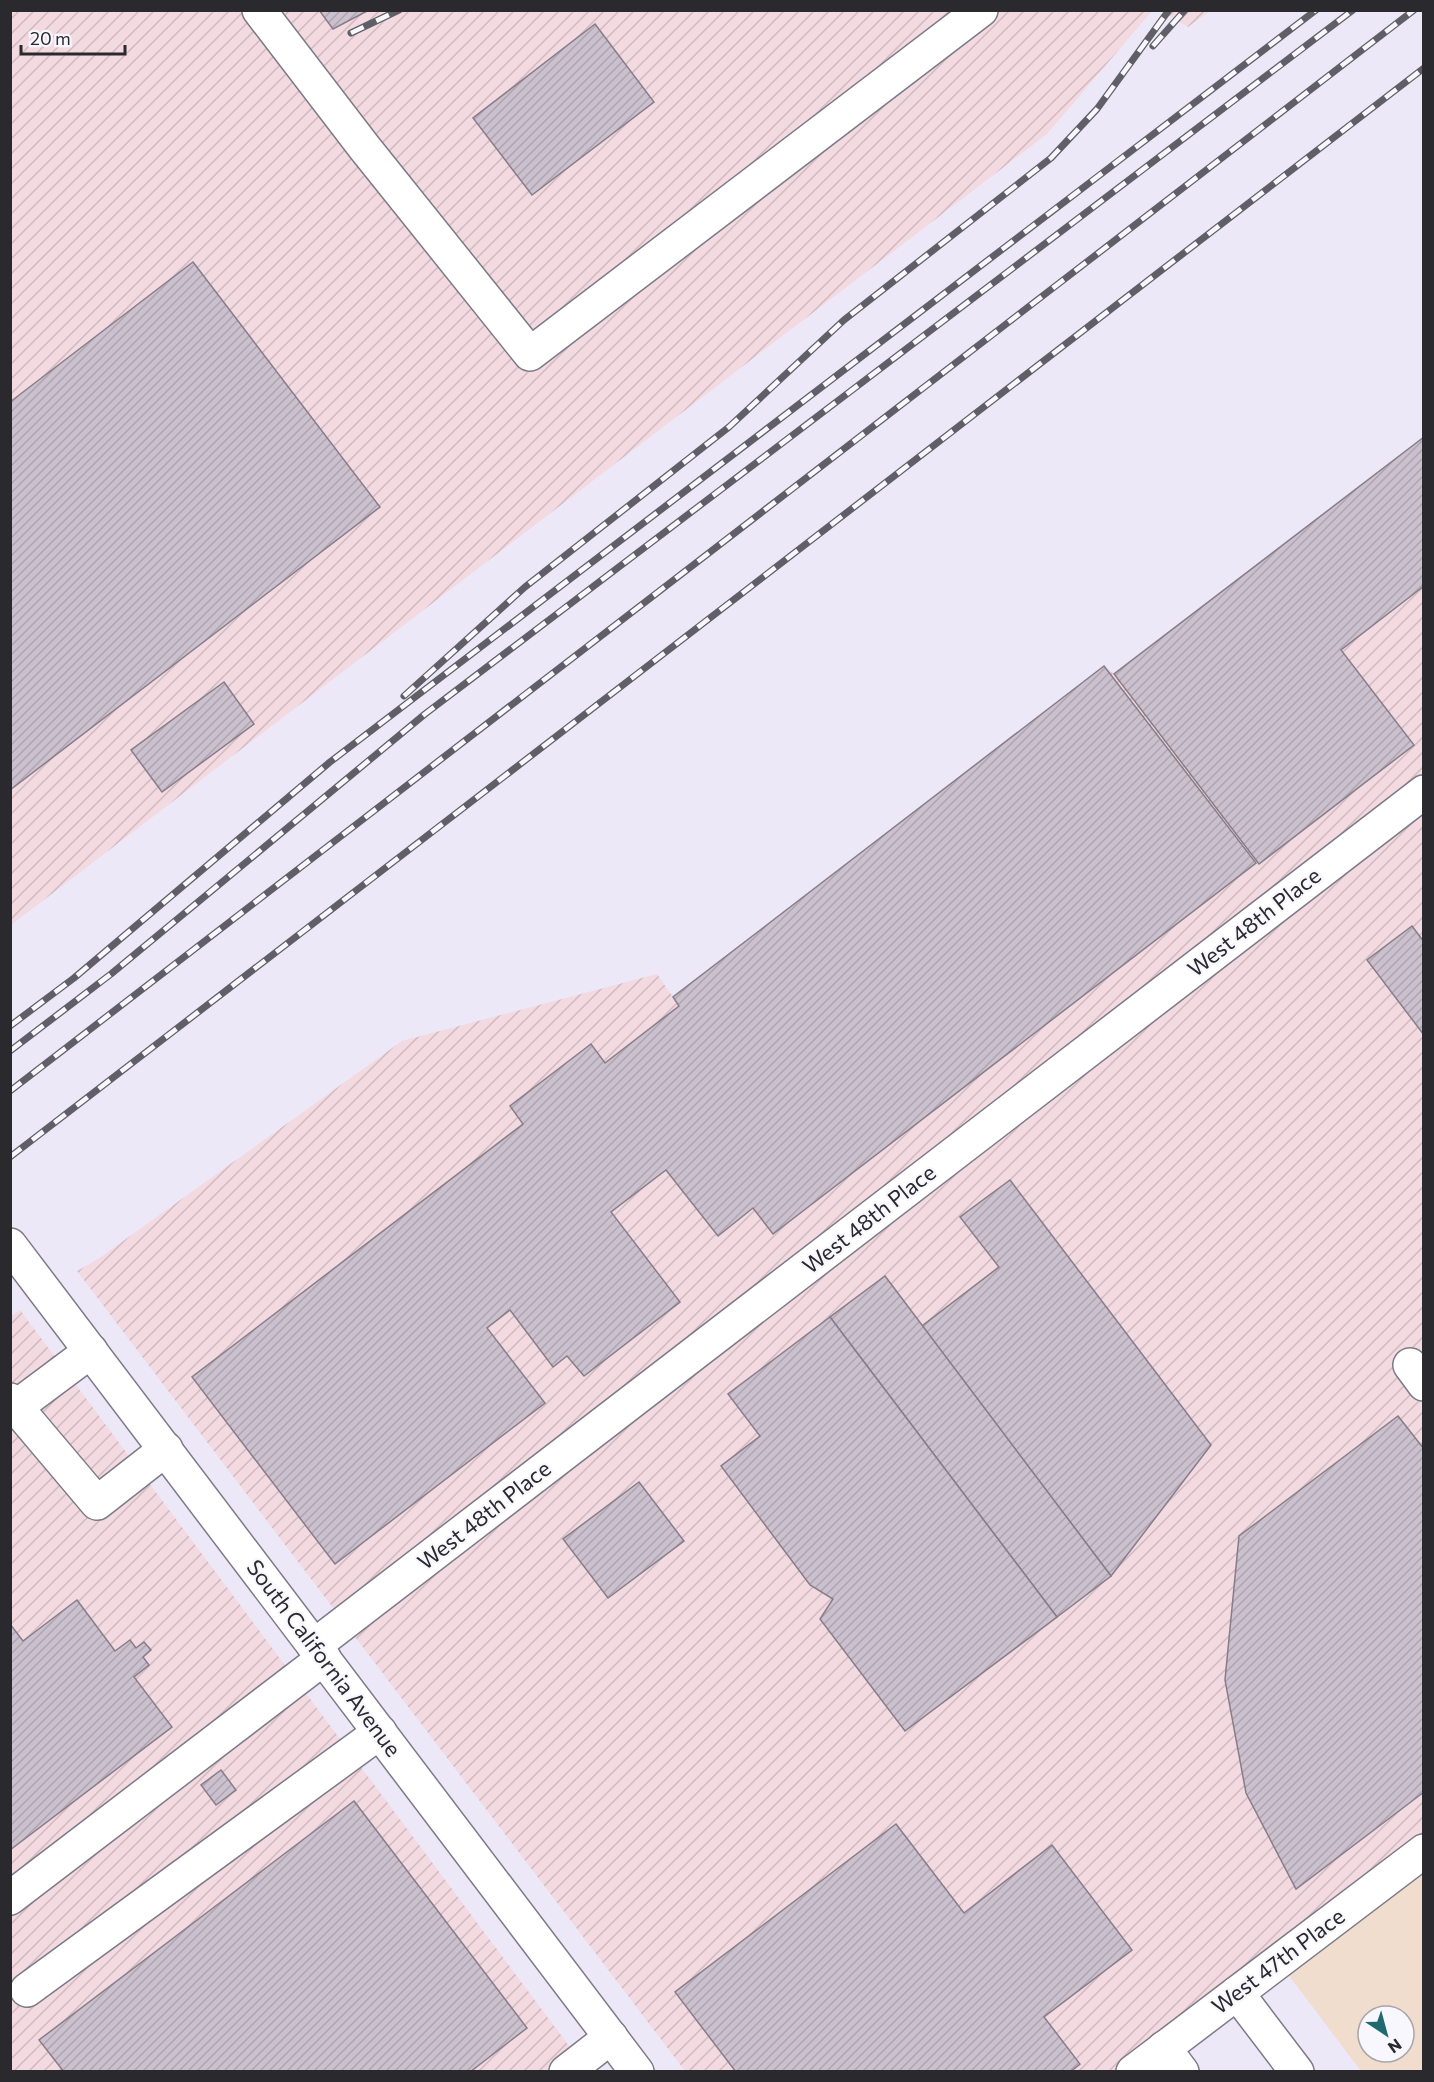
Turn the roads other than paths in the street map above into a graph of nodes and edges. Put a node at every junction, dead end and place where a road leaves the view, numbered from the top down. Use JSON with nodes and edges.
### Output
{"nodes":[{"id":1,"x":259,"y":10,"type":"edge"},
{"id":2,"x":981,"y":10,"type":"edge"},
{"id":3,"x":1424,"y":792,"type":"edge"},
{"id":4,"x":10,"y":1245,"type":"edge"},
{"id":5,"x":91,"y":1350,"type":"junction"},
{"id":6,"x":13,"y":1404,"type":"edge"},
{"id":7,"x":166,"y":1449,"type":"junction"},
{"id":8,"x":319,"y":1652,"type":"junction"},
{"id":9,"x":380,"y":1732,"type":"junction"},
{"id":10,"x":1424,"y":1851,"type":"edge"},
{"id":11,"x":10,"y":1898,"type":"edge"},
{"id":12,"x":27,"y":1990,"type":"dead end"},
{"id":13,"x":1237,"y":1993,"type":"junction"},
{"id":14,"x":611,"y":2037,"type":"junction"},
{"id":15,"x":1173,"y":2060,"type":"edge"},
{"id":16,"x":566,"y":2072,"type":"edge"},
{"id":17,"x":637,"y":2072,"type":"edge"},
{"id":18,"x":1132,"y":2072,"type":"edge"},
{"id":19,"x":1296,"y":2072,"type":"edge"}],
"edges":[{"from":1,"to":2,"type":"street"},
{"from":3,"to":8,"type":"street","name":"West 48th Place"},
{"from":4,"to":5,"type":"street","name":"South California Avenue"},
{"from":5,"to":6,"type":"street"},
{"from":5,"to":7,"type":"street","name":"South California Avenue"},
{"from":6,"to":7,"type":"street"},
{"from":7,"to":8,"type":"street","name":"South California Avenue"},
{"from":8,"to":9,"type":"street","name":"South California Avenue"},
{"from":8,"to":11,"type":"street","name":"West 48th Place"},
{"from":9,"to":12,"type":"street"},
{"from":9,"to":14,"type":"street","name":"South California Avenue"},
{"from":10,"to":13,"type":"street","name":"West 47th Place"},
{"from":13,"to":15,"type":"street","name":"West 47th Place"},
{"from":13,"to":19,"type":"street"},
{"from":14,"to":16,"type":"street"},
{"from":14,"to":17,"type":"street","name":"South California Avenue"},
{"from":15,"to":18,"type":"street","name":"West 47th Place"}]}
